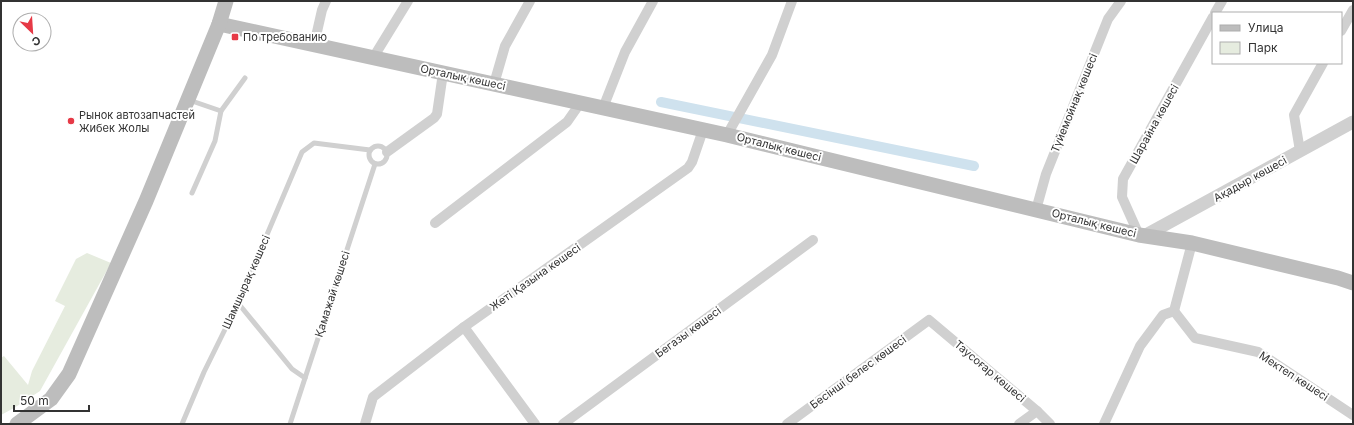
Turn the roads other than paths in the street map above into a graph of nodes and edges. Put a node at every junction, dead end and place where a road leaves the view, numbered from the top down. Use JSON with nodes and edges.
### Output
{"nodes":[{"id":1,"x":226,"y":1,"type":"edge"},
{"id":2,"x":326,"y":1,"type":"edge"},
{"id":3,"x":408,"y":1,"type":"edge"},
{"id":4,"x":530,"y":1,"type":"edge"},
{"id":5,"x":653,"y":1,"type":"edge"},
{"id":6,"x":792,"y":1,"type":"edge"},
{"id":7,"x":1121,"y":1,"type":"edge"},
{"id":8,"x":1222,"y":1,"type":"edge"},
{"id":9,"x":1353,"y":10,"type":"edge"},
{"id":10,"x":1216,"y":12,"type":"edge"},
{"id":11,"x":1212,"y":20,"type":"edge"},
{"id":12,"x":218,"y":24,"type":"junction"},
{"id":13,"x":1342,"y":29,"type":"edge"},
{"id":14,"x":314,"y":45,"type":"junction"},
{"id":15,"x":373,"y":58,"type":"junction"},
{"id":16,"x":1322,"y":64,"type":"edge"},
{"id":17,"x":443,"y":73,"type":"junction"},
{"id":18,"x":245,"y":78,"type":"dead end"},
{"id":19,"x":494,"y":84,"type":"junction"},
{"id":20,"x":188,"y":99,"type":"junction"},
{"id":21,"x":581,"y":102,"type":"junction"},
{"id":22,"x":604,"y":108,"type":"junction"},
{"id":23,"x":221,"y":111,"type":"junction"},
{"id":24,"x":1353,"y":122,"type":"edge"},
{"id":25,"x":703,"y":130,"type":"junction"},
{"id":26,"x":727,"y":135,"type":"junction"},
{"id":27,"x":370,"y":150,"type":"junction"},
{"id":28,"x":1300,"y":151,"type":"junction"},
{"id":29,"x":387,"y":152,"type":"junction"},
{"id":30,"x":375,"y":164,"type":"junction"},
{"id":31,"x":192,"y":193,"type":"dead end"},
{"id":32,"x":1036,"y":210,"type":"junction"},
{"id":33,"x":435,"y":223,"type":"dead end"},
{"id":34,"x":1143,"y":235,"type":"junction"},
{"id":35,"x":812,"y":240,"type":"dead end"},
{"id":36,"x":1192,"y":243,"type":"junction"},
{"id":37,"x":1346,"y":278,"type":"edge"},
{"id":38,"x":1353,"y":283,"type":"edge"},
{"id":39,"x":238,"y":303,"type":"junction"},
{"id":40,"x":1174,"y":311,"type":"junction"},
{"id":41,"x":929,"y":320,"type":"joint"},
{"id":42,"x":464,"y":327,"type":"junction"},
{"id":43,"x":305,"y":378,"type":"junction"},
{"id":44,"x":1037,"y":411,"type":"junction"},
{"id":45,"x":1353,"y":415,"type":"edge"},
{"id":46,"x":17,"y":424,"type":"edge"},
{"id":47,"x":182,"y":424,"type":"edge"},
{"id":48,"x":290,"y":424,"type":"edge"},
{"id":49,"x":365,"y":424,"type":"edge"},
{"id":50,"x":536,"y":424,"type":"edge"},
{"id":51,"x":563,"y":424,"type":"edge"},
{"id":52,"x":787,"y":424,"type":"edge"},
{"id":53,"x":1019,"y":424,"type":"edge"},
{"id":54,"x":1050,"y":424,"type":"edge"},
{"id":55,"x":1104,"y":424,"type":"edge"}],
"edges":[{"from":1,"to":12,"type":"main road"},
{"from":2,"to":14,"type":"street"},
{"from":3,"to":15,"type":"street"},
{"from":4,"to":19,"type":"street"},
{"from":5,"to":22,"type":"street"},
{"from":6,"to":26,"type":"street"},
{"from":7,"to":32,"type":"street","name":"Түйемойнақ көшесі"},
{"from":8,"to":10,"type":"street"},
{"from":9,"to":13,"type":"street"},
{"from":11,"to":34,"type":"street","name":"Шарайна көшесі"},
{"from":12,"to":14,"type":"main road","name":"Орталық көшесі"},
{"from":12,"to":20,"type":"main road"},
{"from":14,"to":15,"type":"main road","name":"Орталық көшесі"},
{"from":15,"to":17,"type":"main road","name":"Орталық көшесі"},
{"from":16,"to":28,"type":"street"},
{"from":17,"to":19,"type":"main road","name":"Орталық көшесі"},
{"from":17,"to":29,"type":"street"},
{"from":18,"to":23,"type":"lane"},
{"from":19,"to":21,"type":"main road","name":"Орталық көшесі"},
{"from":20,"to":23,"type":"lane"},
{"from":20,"to":46,"type":"main road"},
{"from":21,"to":22,"type":"main road","name":"Орталық көшесі"},
{"from":21,"to":33,"type":"street"},
{"from":22,"to":25,"type":"main road","name":"Орталық көшесі"},
{"from":23,"to":31,"type":"lane"},
{"from":24,"to":28,"type":"street","name":"Ақадыр көшесі"},
{"from":25,"to":26,"type":"main road","name":"Орталық көшесі"},
{"from":25,"to":42,"type":"street","name":"Жеті Қазына көшесі"},
{"from":26,"to":32,"type":"main road","name":"Орталық көшесі"},
{"from":27,"to":29,"type":"lane"},
{"from":27,"to":30,"type":"lane"},
{"from":27,"to":39,"type":"lane","name":"Шамшырақ көшесі"},
{"from":28,"to":34,"type":"street","name":"Ақадыр көшесі"},
{"from":29,"to":30,"type":"lane"},
{"from":30,"to":43,"type":"lane","name":"Қамажай көшесі"},
{"from":32,"to":34,"type":"main road","name":"Орталық көшесі"},
{"from":34,"to":36,"type":"main road","name":"Орталық көшесі"},
{"from":35,"to":51,"type":"street","name":"Бегазы көшесі"},
{"from":36,"to":37,"type":"main road","name":"Орталық көшесі"},
{"from":36,"to":40,"type":"street"},
{"from":37,"to":38,"type":"main road","name":"Орталық көшесі"},
{"from":39,"to":43,"type":"lane"},
{"from":39,"to":47,"type":"lane","name":"Шамшырақ көшесі"},
{"from":40,"to":45,"type":"street","name":"Мектеп көшесі"},
{"from":40,"to":55,"type":"street"},
{"from":41,"to":44,"type":"street","name":"Тауcоғар көшесі"},
{"from":41,"to":52,"type":"street","name":"Бесінші белес көшесі"},
{"from":42,"to":49,"type":"street","name":"Жеті Қазына көшесі"},
{"from":42,"to":50,"type":"street"},
{"from":43,"to":48,"type":"lane","name":"Қамажай көшесі"},
{"from":44,"to":53,"type":"street"},
{"from":44,"to":54,"type":"street","name":"Тауcоғар көшесі"}]}
